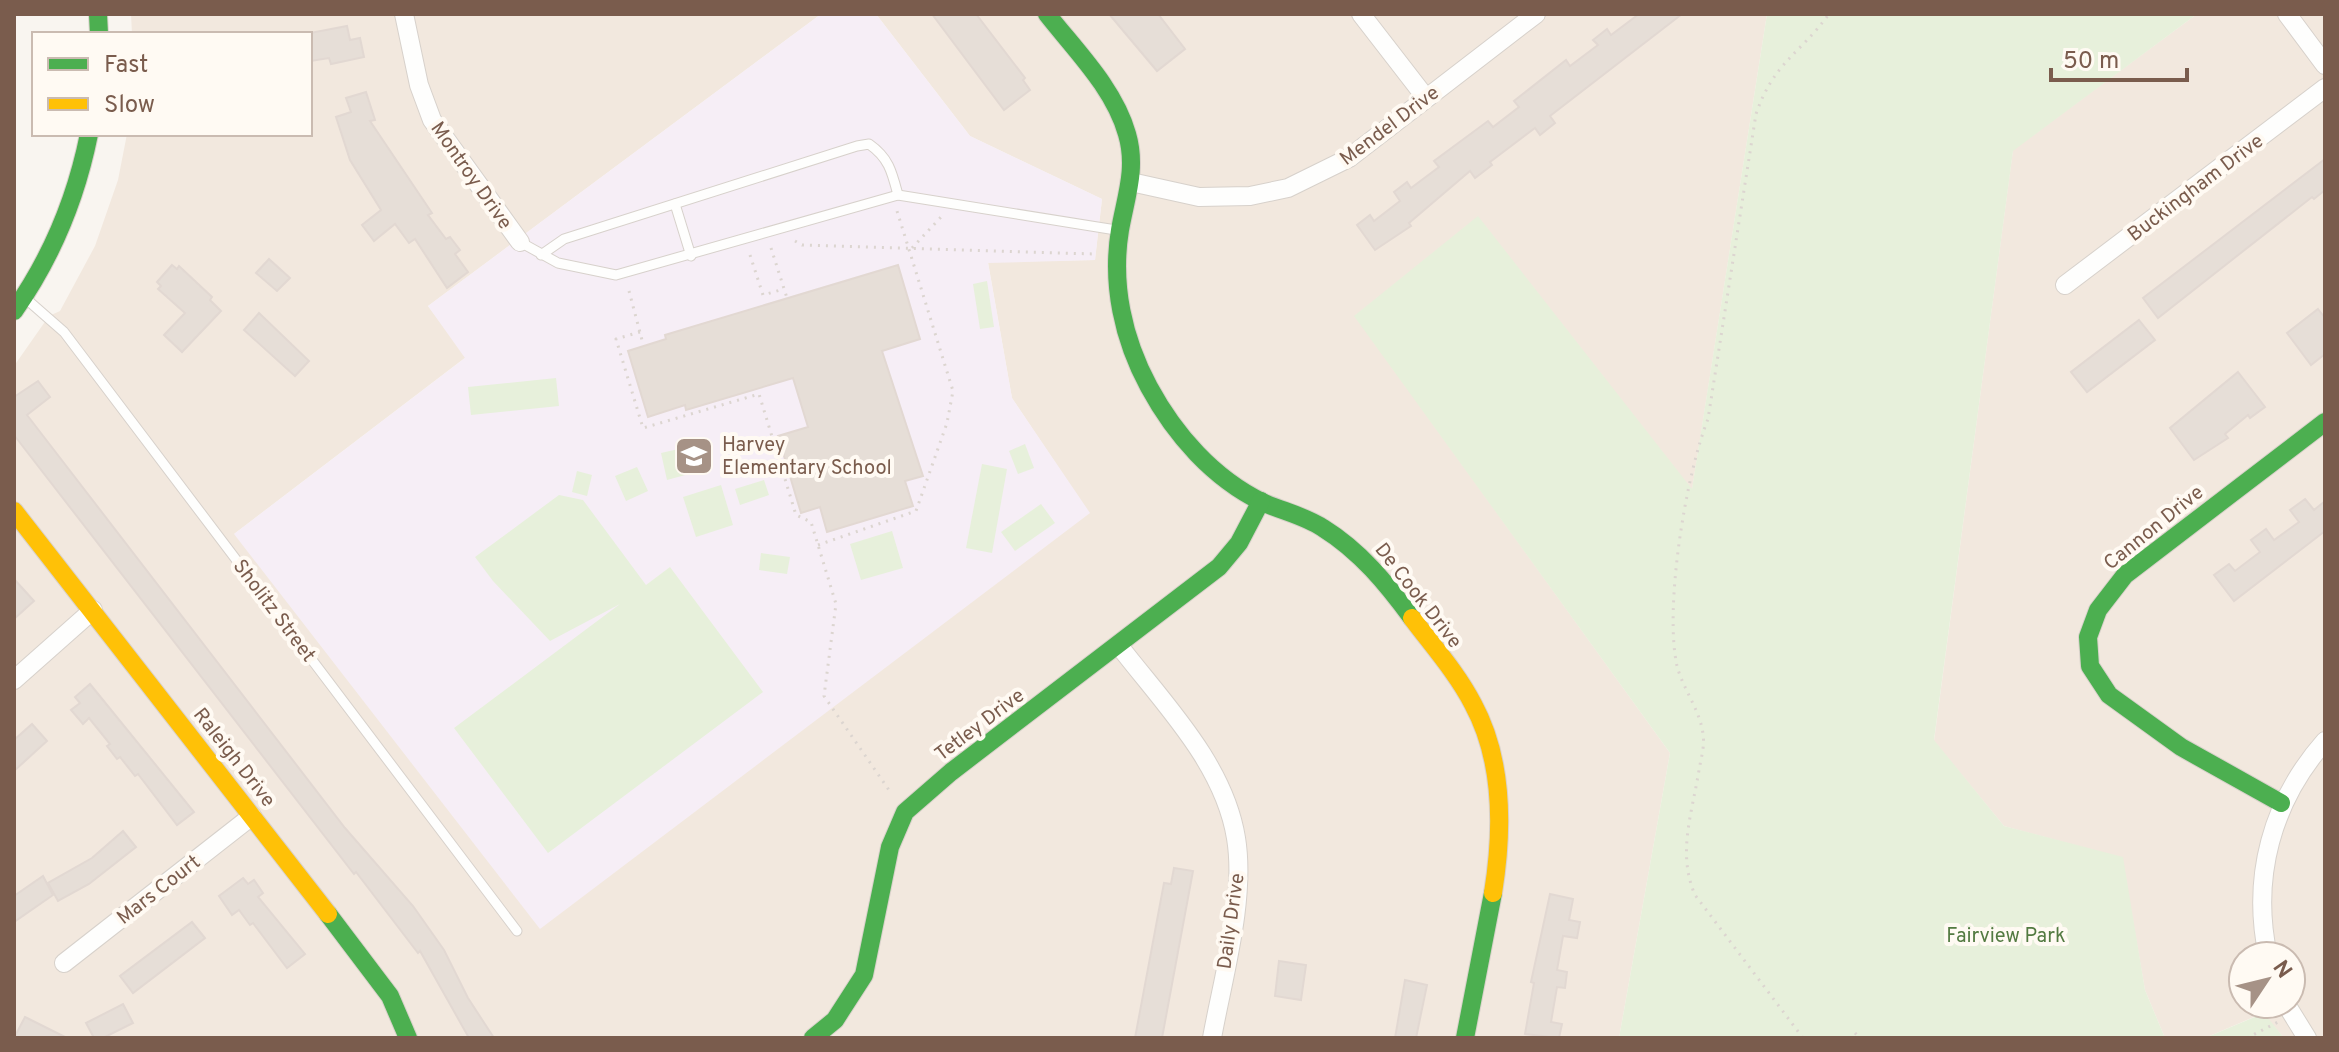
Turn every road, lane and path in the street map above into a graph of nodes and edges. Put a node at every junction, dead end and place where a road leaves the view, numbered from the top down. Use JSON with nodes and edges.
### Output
{"nodes":[{"id":1,"x":404,"y":14,"type":"edge"},
{"id":2,"x":1047,"y":14,"type":"edge"},
{"id":3,"x":1361,"y":14,"type":"edge"},
{"id":4,"x":1536,"y":14,"type":"edge"},
{"id":5,"x":1829,"y":14,"type":"edge"},
{"id":6,"x":2287,"y":14,"type":"edge"},
{"id":7,"x":2325,"y":65,"type":"edge"},
{"id":8,"x":2325,"y":88,"type":"edge"},
{"id":9,"x":1426,"y":98,"type":"junction"},
{"id":10,"x":88,"y":136,"type":"edge"},
{"id":11,"x":1131,"y":182,"type":"junction"},
{"id":12,"x":898,"y":195,"type":"junction"},
{"id":13,"x":675,"y":204,"type":"junction"},
{"id":14,"x":897,"y":211,"type":"dead end"},
{"id":15,"x":942,"y":216,"type":"dead end"},
{"id":16,"x":1120,"y":230,"type":"junction"},
{"id":17,"x":795,"y":241,"type":"dead end"},
{"id":18,"x":520,"y":242,"type":"joint"},
{"id":19,"x":771,"y":248,"type":"dead end"},
{"id":20,"x":910,"y":250,"type":"junction"},
{"id":21,"x":1098,"y":254,"type":"dead end"},
{"id":22,"x":541,"y":255,"type":"junction"},
{"id":23,"x":750,"y":255,"type":"dead end"},
{"id":24,"x":691,"y":256,"type":"junction"},
{"id":25,"x":2065,"y":285,"type":"dead end"},
{"id":26,"x":784,"y":289,"type":"junction"},
{"id":27,"x":629,"y":291,"type":"dead end"},
{"id":28,"x":787,"y":298,"type":"dead end"},
{"id":29,"x":19,"y":304,"type":"edge"},
{"id":30,"x":640,"y":332,"type":"junction"},
{"id":31,"x":642,"y":340,"type":"dead end"},
{"id":32,"x":2325,"y":422,"type":"edge"},
{"id":33,"x":1261,"y":501,"type":"junction"},
{"id":34,"x":14,"y":511,"type":"edge"},
{"id":35,"x":818,"y":545,"type":"junction"},
{"id":36,"x":93,"y":610,"type":"junction"},
{"id":37,"x":1120,"y":647,"type":"junction"},
{"id":38,"x":14,"y":680,"type":"edge"},
{"id":39,"x":2325,"y":741,"type":"edge"},
{"id":40,"x":2281,"y":803,"type":"junction"},
{"id":41,"x":905,"y":812,"type":"junction"},
{"id":42,"x":252,"y":816,"type":"junction"},
{"id":43,"x":517,"y":931,"type":"dead end"},
{"id":44,"x":2267,"y":940,"type":"edge"},
{"id":45,"x":64,"y":963,"type":"dead end"},
{"id":46,"x":2274,"y":1020,"type":"edge"},
{"id":47,"x":2295,"y":1020,"type":"edge"},
{"id":48,"x":1855,"y":1033,"type":"dead end"},
{"id":49,"x":408,"y":1038,"type":"edge"},
{"id":50,"x":813,"y":1038,"type":"edge"},
{"id":51,"x":1212,"y":1038,"type":"edge"},
{"id":52,"x":1465,"y":1038,"type":"edge"},
{"id":53,"x":1803,"y":1038,"type":"edge"},
{"id":54,"x":1860,"y":1038,"type":"edge"},
{"id":55,"x":2247,"y":1038,"type":"edge"},
{"id":56,"x":2307,"y":1038,"type":"edge"}],
"edges":[{"from":1,"to":18,"type":"street","name":"Montroy Drive"},
{"from":2,"to":11,"type":"street","name":"De Cook Drive"},
{"from":3,"to":9,"type":"street"},
{"from":4,"to":9,"type":"street","name":"Mendel Drive"},
{"from":5,"to":53,"type":"path"},
{"from":6,"to":7,"type":"street"},
{"from":8,"to":25,"type":"street","name":"Buckingham Drive"},
{"from":9,"to":11,"type":"street","name":"Mendel Drive"},
{"from":10,"to":29,"type":"street"},
{"from":11,"to":16,"type":"street","name":"De Cook Drive"},
{"from":12,"to":13,"type":"lane"},
{"from":12,"to":16,"type":"lane"},
{"from":12,"to":24,"type":"lane"},
{"from":13,"to":22,"type":"lane"},
{"from":13,"to":24,"type":"lane"},
{"from":14,"to":20,"type":"path"},
{"from":15,"to":20,"type":"path"},
{"from":16,"to":33,"type":"street","name":"De Cook Drive"},
{"from":17,"to":20,"type":"path"},
{"from":18,"to":22,"type":"lane"},
{"from":19,"to":26,"type":"path"},
{"from":20,"to":21,"type":"path"},
{"from":20,"to":35,"type":"path"},
{"from":22,"to":24,"type":"lane"},
{"from":23,"to":26,"type":"path"},
{"from":26,"to":28,"type":"path"},
{"from":27,"to":30,"type":"path"},
{"from":29,"to":43,"type":"lane","name":"Sholitz Street"},
{"from":30,"to":31,"type":"path"},
{"from":30,"to":35,"type":"path"},
{"from":32,"to":40,"type":"street","name":"Cannon Drive"},
{"from":33,"to":37,"type":"street","name":"Tetley Drive"},
{"from":33,"to":52,"type":"street","name":"De Cook Drive"},
{"from":34,"to":36,"type":"street","name":"Raleigh Drive"},
{"from":35,"to":41,"type":"path"},
{"from":36,"to":38,"type":"street"},
{"from":36,"to":42,"type":"street","name":"Raleigh Drive"},
{"from":37,"to":41,"type":"street","name":"Tetley Drive"},
{"from":37,"to":51,"type":"street","name":"Daily Drive"},
{"from":39,"to":40,"type":"street"},
{"from":40,"to":44,"type":"street"},
{"from":41,"to":50,"type":"street","name":"Tetley Drive"},
{"from":42,"to":45,"type":"street","name":"Mars Court"},
{"from":42,"to":49,"type":"street","name":"Raleigh Drive"},
{"from":46,"to":55,"type":"path"},
{"from":47,"to":56,"type":"street"},
{"from":48,"to":54,"type":"path"}]}
